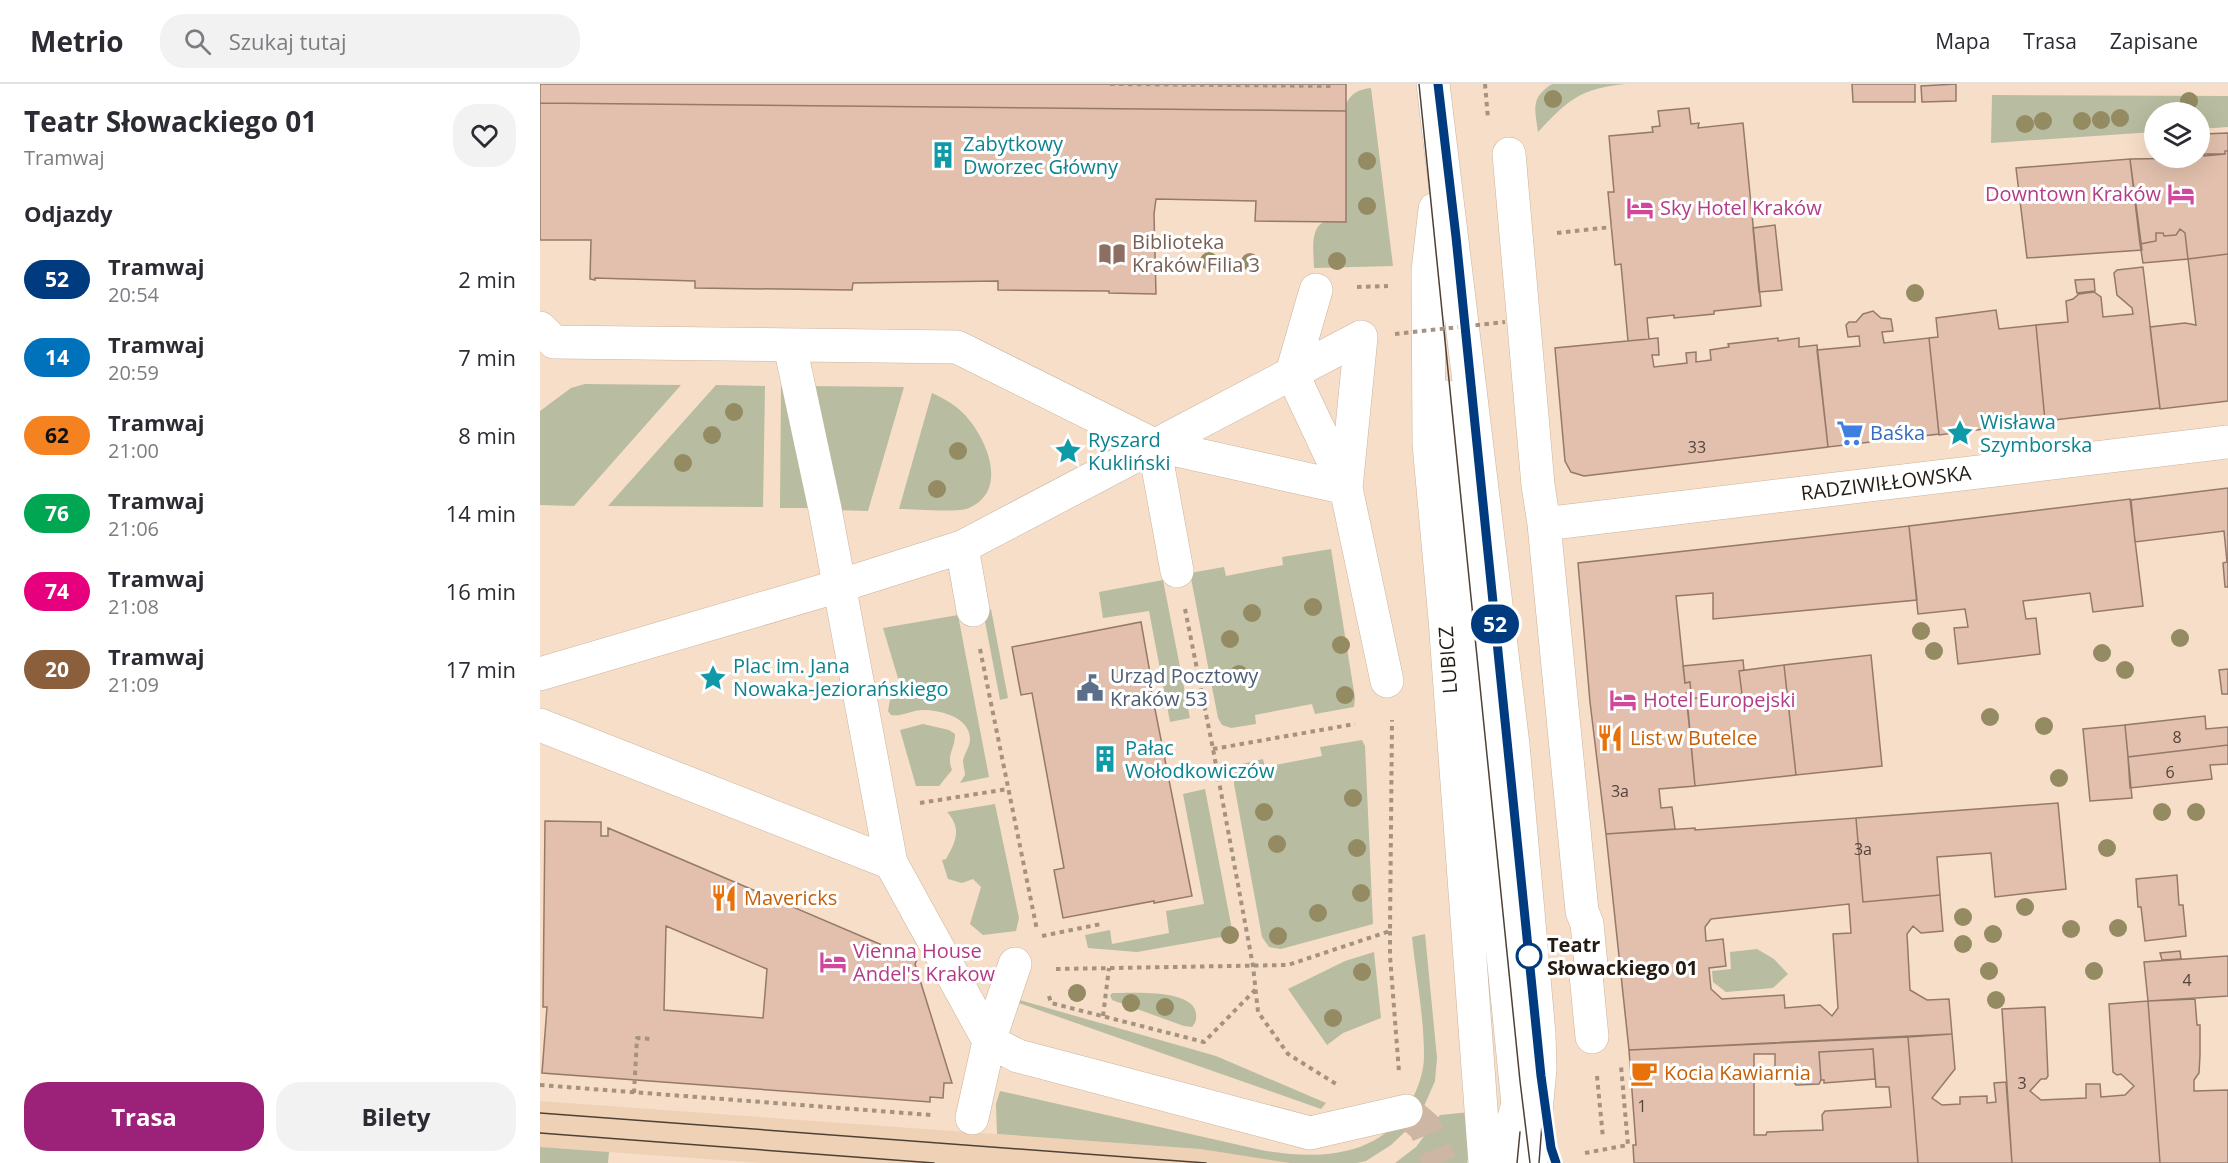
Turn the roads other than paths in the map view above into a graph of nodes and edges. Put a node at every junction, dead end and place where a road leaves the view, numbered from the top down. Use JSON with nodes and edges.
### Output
{"nodes":[{"id":1,"x":1433,"y":84,"type":"edge"},
{"id":2,"x":1509,"y":154,"type":"dead end"},
{"id":3,"x":1441,"y":156,"type":"junction"},
{"id":4,"x":1431,"y":237,"type":"junction"},
{"id":5,"x":1316,"y":290,"type":"dead end"},
{"id":6,"x":540,"y":328,"type":"edge"},
{"id":7,"x":790,"y":346,"type":"junction"},
{"id":8,"x":1292,"y":373,"type":"junction"},
{"id":9,"x":2228,"y":442,"type":"edge"},
{"id":10,"x":1154,"y":446,"type":"junction"},
{"id":11,"x":1346,"y":488,"type":"junction"},
{"id":12,"x":1544,"y":525,"type":"junction"},
{"id":13,"x":962,"y":547,"type":"junction"},
{"id":14,"x":1177,"y":571,"type":"road end"},
{"id":15,"x":839,"y":586,"type":"junction"},
{"id":16,"x":972,"y":610,"type":"road end"},
{"id":17,"x":540,"y":674,"type":"edge"},
{"id":18,"x":1387,"y":681,"type":"dead end"},
{"id":19,"x":540,"y":725,"type":"edge"},
{"id":20,"x":891,"y":863,"type":"junction"},
{"id":21,"x":1029,"y":967,"type":"road end"},
{"id":22,"x":1592,"y":1037,"type":"dead end"},
{"id":23,"x":988,"y":1041,"type":"junction"},
{"id":24,"x":1406,"y":1111,"type":"dead end"},
{"id":25,"x":972,"y":1118,"type":"road end"},
{"id":26,"x":1485,"y":1163,"type":"edge"},
{"id":27,"x":1501,"y":1163,"type":"edge"},
{"id":28,"x":1531,"y":1163,"type":"edge"}],
"edges":[{"from":1,"to":3,"type":"street","name":"LUBICZ"},
{"from":2,"to":12,"type":"street"},
{"from":3,"to":4,"type":"street","name":"LUBICZ"},
{"from":3,"to":28,"type":"street","name":"LUBICZ"},
{"from":4,"to":26,"type":"street","name":"LUBICZ"},
{"from":4,"to":27,"type":"street"},
{"from":5,"to":8,"type":"street"},
{"from":6,"to":7,"type":"street"},
{"from":7,"to":10,"type":"street"},
{"from":7,"to":15,"type":"street"},
{"from":8,"to":10,"type":"street"},
{"from":8,"to":11,"type":"street"},
{"from":8,"to":11,"type":"street"},
{"from":9,"to":12,"type":"street","name":"RADZIWIŁŁOWSKA"},
{"from":10,"to":11,"type":"street"},
{"from":10,"to":13,"type":"street"},
{"from":10,"to":14,"type":"street"},
{"from":11,"to":18,"type":"street"},
{"from":12,"to":22,"type":"street"},
{"from":13,"to":15,"type":"street"},
{"from":13,"to":16,"type":"street"},
{"from":15,"to":17,"type":"street"},
{"from":15,"to":20,"type":"street"},
{"from":19,"to":20,"type":"street"},
{"from":20,"to":23,"type":"street"},
{"from":21,"to":23,"type":"street"},
{"from":23,"to":24,"type":"street"},
{"from":23,"to":25,"type":"street"}]}
